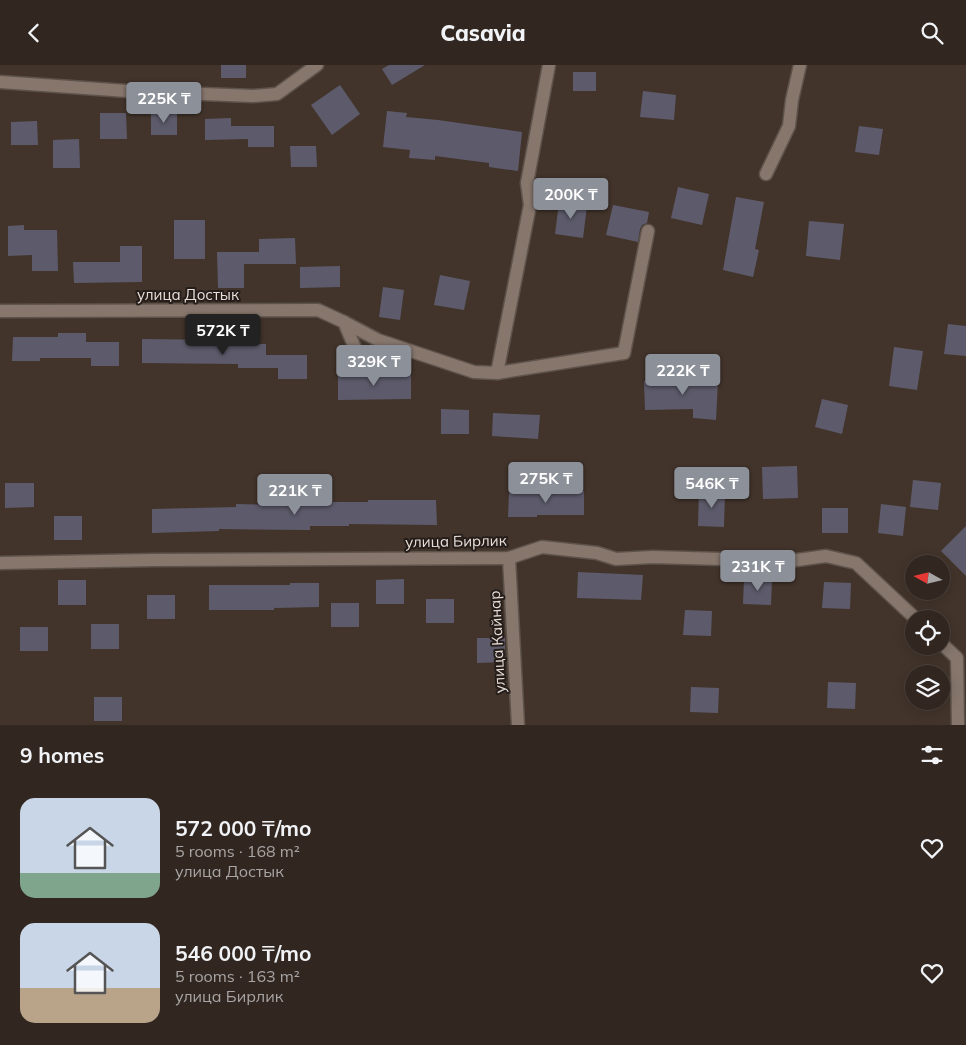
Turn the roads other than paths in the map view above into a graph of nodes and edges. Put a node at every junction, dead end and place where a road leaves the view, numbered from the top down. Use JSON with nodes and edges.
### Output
{"nodes":[{"id":1,"x":317,"y":65,"type":"edge"},
{"id":2,"x":549,"y":65,"type":"edge"},
{"id":3,"x":800,"y":65,"type":"edge"},
{"id":4,"x":0,"y":83,"type":"edge"},
{"id":5,"x":766,"y":174,"type":"dead end"},
{"id":6,"x":648,"y":231,"type":"dead end"},
{"id":7,"x":0,"y":311,"type":"edge"},
{"id":8,"x":344,"y":322,"type":"junction"},
{"id":9,"x":355,"y":348,"type":"dead end"},
{"id":10,"x":497,"y":373,"type":"junction"},
{"id":11,"x":509,"y":558,"type":"junction"},
{"id":12,"x":0,"y":563,"type":"edge"},
{"id":13,"x":906,"y":610,"type":"edge"},
{"id":14,"x":950,"y":651,"type":"edge"},
{"id":15,"x":518,"y":725,"type":"edge"},
{"id":16,"x":958,"y":725,"type":"edge"}],
"edges":[{"from":1,"to":4,"type":"street"},
{"from":2,"to":10,"type":"street"},
{"from":3,"to":5,"type":"street"},
{"from":6,"to":10,"type":"street","name":"улица Достык"},
{"from":7,"to":8,"type":"street","name":"улица Достык"},
{"from":8,"to":9,"type":"street"},
{"from":8,"to":10,"type":"street","name":"улица Достык"},
{"from":11,"to":12,"type":"street","name":"улица Бирлик"},
{"from":11,"to":13,"type":"street","name":"улица Бирлик"},
{"from":11,"to":15,"type":"street","name":"улица Кайнар"},
{"from":14,"to":16,"type":"street"}]}
